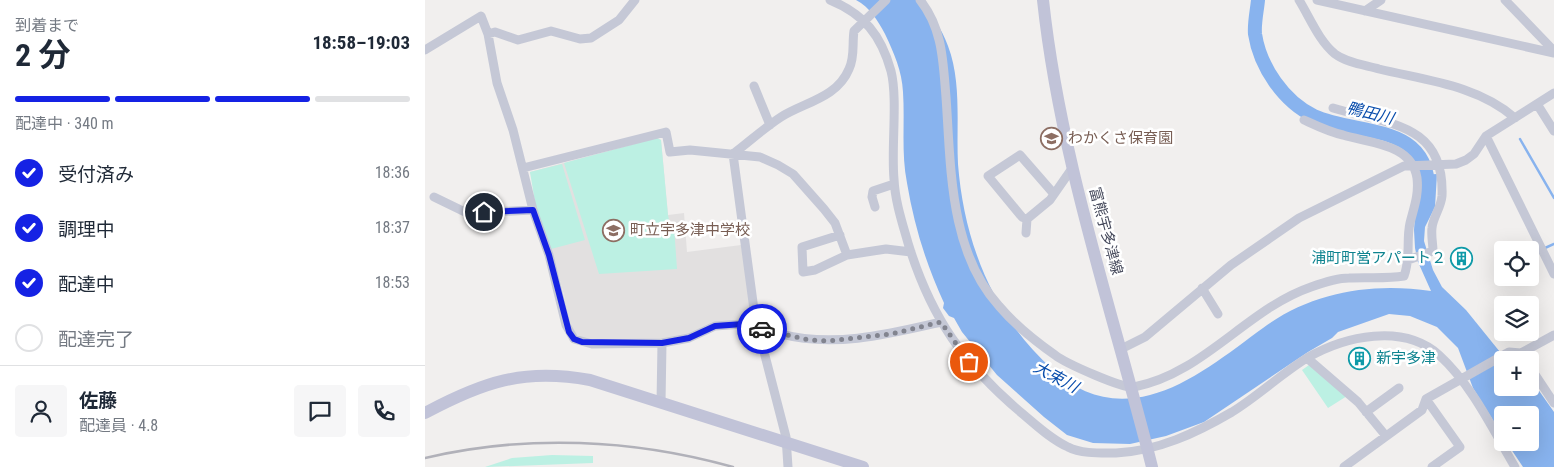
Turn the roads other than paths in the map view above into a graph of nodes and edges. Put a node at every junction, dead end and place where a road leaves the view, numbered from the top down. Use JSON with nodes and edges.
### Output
{"nodes":[{"id":1,"x":635,"y":0,"type":"edge"},
{"id":2,"x":830,"y":0,"type":"edge"},
{"id":3,"x":886,"y":0,"type":"edge"},
{"id":4,"x":920,"y":0,"type":"edge"},
{"id":5,"x":1043,"y":0,"type":"edge"},
{"id":6,"x":1299,"y":0,"type":"edge"},
{"id":7,"x":1317,"y":0,"type":"edge"},
{"id":8,"x":1381,"y":0,"type":"edge"},
{"id":9,"x":1505,"y":0,"type":"edge"},
{"id":10,"x":1365,"y":11,"type":"junction"},
{"id":11,"x":867,"y":19,"type":"junction"},
{"id":12,"x":488,"y":34,"type":"junction"},
{"id":13,"x":425,"y":50,"type":"edge"},
{"id":14,"x":1554,"y":52,"type":"edge"},
{"id":15,"x":754,"y":86,"type":"dead end"},
{"id":16,"x":1554,"y":93,"type":"edge"},
{"id":17,"x":1537,"y":104,"type":"junction"},
{"id":18,"x":1333,"y":108,"type":"dead end"},
{"id":19,"x":1515,"y":118,"type":"junction"},
{"id":20,"x":1304,"y":120,"type":"dead end"},
{"id":21,"x":770,"y":124,"type":"junction"},
{"id":22,"x":1554,"y":131,"type":"edge"},
{"id":23,"x":1486,"y":136,"type":"junction"},
{"id":24,"x":733,"y":154,"type":"junction"},
{"id":25,"x":1440,"y":164,"type":"junction"},
{"id":26,"x":1413,"y":166,"type":"junction"},
{"id":27,"x":1073,"y":167,"type":"junction"},
{"id":28,"x":523,"y":168,"type":"junction"},
{"id":29,"x":894,"y":184,"type":"junction"},
{"id":30,"x":1054,"y":194,"type":"junction"},
{"id":31,"x":434,"y":197,"type":"dead end"},
{"id":32,"x":875,"y":207,"type":"dead end"},
{"id":33,"x":533,"y":210,"type":"junction"},
{"id":34,"x":1027,"y":219,"type":"junction"},
{"id":35,"x":1026,"y":233,"type":"dead end"},
{"id":36,"x":840,"y":236,"type":"junction"},
{"id":37,"x":911,"y":252,"type":"junction"},
{"id":38,"x":847,"y":255,"type":"junction"},
{"id":39,"x":1408,"y":260,"type":"junction"},
{"id":40,"x":1554,"y":274,"type":"edge"},
{"id":41,"x":1203,"y":288,"type":"junction"},
{"id":42,"x":1218,"y":314,"type":"dead end"},
{"id":43,"x":941,"y":322,"type":"junction"},
{"id":44,"x":757,"y":323,"type":"junction"},
{"id":45,"x":1554,"y":335,"type":"edge"},
{"id":46,"x":662,"y":343,"type":"junction"},
{"id":47,"x":1121,"y":349,"type":"junction"},
{"id":48,"x":1530,"y":351,"type":"edge"},
{"id":49,"x":1307,"y":358,"type":"junction"},
{"id":50,"x":1494,"y":361,"type":"edge"},
{"id":51,"x":1461,"y":380,"type":"junction"},
{"id":52,"x":1539,"y":380,"type":"edge"},
{"id":53,"x":1399,"y":388,"type":"dead end"},
{"id":54,"x":1132,"y":389,"type":"junction"},
{"id":55,"x":1426,"y":399,"type":"junction"},
{"id":56,"x":661,"y":403,"type":"junction"},
{"id":57,"x":1554,"y":403,"type":"edge"},
{"id":58,"x":1366,"y":412,"type":"junction"},
{"id":59,"x":425,"y":413,"type":"edge"},
{"id":60,"x":1386,"y":436,"type":"junction"},
{"id":61,"x":788,"y":443,"type":"junction"},
{"id":62,"x":1147,"y":447,"type":"junction"},
{"id":63,"x":788,"y":467,"type":"edge"},
{"id":64,"x":863,"y":467,"type":"edge"},
{"id":65,"x":1152,"y":467,"type":"edge"},
{"id":66,"x":1344,"y":467,"type":"edge"},
{"id":67,"x":1432,"y":467,"type":"edge"},
{"id":68,"x":1515,"y":467,"type":"edge"}],
"edges":[{"from":1,"to":12,"type":"street"},
{"from":2,"to":11,"type":"street"},
{"from":3,"to":11,"type":"street"},
{"from":4,"to":54,"type":"street"},
{"from":5,"to":27,"type":"main road","name":"富熊宇多津線"},
{"from":6,"to":19,"type":"street"},
{"from":7,"to":10,"type":"street"},
{"from":8,"to":10,"type":"street"},
{"from":9,"to":14,"type":"street"},
{"from":10,"to":14,"type":"street"},
{"from":11,"to":21,"type":"street"},
{"from":11,"to":29,"type":"street"},
{"from":12,"to":13,"type":"street"},
{"from":12,"to":28,"type":"street"},
{"from":15,"to":21,"type":"street"},
{"from":16,"to":17,"type":"street"},
{"from":17,"to":19,"type":"street"},
{"from":17,"to":22,"type":"street"},
{"from":18,"to":25,"type":"street"},
{"from":19,"to":23,"type":"street"},
{"from":20,"to":26,"type":"street"},
{"from":21,"to":24,"type":"street"},
{"from":23,"to":25,"type":"street"},
{"from":23,"to":40,"type":"street"},
{"from":24,"to":28,"type":"street"},
{"from":24,"to":36,"type":"street"},
{"from":24,"to":44,"type":"street"},
{"from":25,"to":26,"type":"street"},
{"from":25,"to":39,"type":"street"},
{"from":26,"to":39,"type":"street"},
{"from":26,"to":41,"type":"street"},
{"from":27,"to":30,"type":"street"},
{"from":27,"to":47,"type":"main road","name":"富熊宇多津線"},
{"from":28,"to":33,"type":"street"},
{"from":29,"to":32,"type":"street"},
{"from":29,"to":37,"type":"street"},
{"from":30,"to":34,"type":"street"},
{"from":30,"to":34,"type":"street"},
{"from":31,"to":33,"type":"street"},
{"from":33,"to":46,"type":"street"},
{"from":34,"to":35,"type":"street"},
{"from":36,"to":38,"type":"street"},
{"from":36,"to":38,"type":"street"},
{"from":37,"to":38,"type":"street"},
{"from":37,"to":43,"type":"street"},
{"from":39,"to":54,"type":"street"},
{"from":41,"to":42,"type":"street"},
{"from":41,"to":47,"type":"street"},
{"from":43,"to":44,"type":"street"},
{"from":43,"to":62,"type":"street"},
{"from":44,"to":46,"type":"street"},
{"from":44,"to":61,"type":"street"},
{"from":45,"to":48,"type":"street"},
{"from":46,"to":56,"type":"street"},
{"from":47,"to":54,"type":"main road","name":"富熊宇多津線"},
{"from":49,"to":51,"type":"street"},
{"from":49,"to":58,"type":"street"},
{"from":49,"to":62,"type":"street"},
{"from":50,"to":51,"type":"street"},
{"from":51,"to":55,"type":"street"},
{"from":51,"to":68,"type":"street"},
{"from":52,"to":57,"type":"street"},
{"from":53,"to":58,"type":"street"},
{"from":54,"to":62,"type":"main road","name":"富熊宇多津線"},
{"from":55,"to":60,"type":"street"},
{"from":55,"to":67,"type":"street"},
{"from":56,"to":59,"type":"main road"},
{"from":56,"to":61,"type":"main road"},
{"from":58,"to":60,"type":"street"},
{"from":60,"to":66,"type":"street"},
{"from":61,"to":63,"type":"street"},
{"from":61,"to":64,"type":"main road"},
{"from":62,"to":65,"type":"main road","name":"富熊宇多津線"}]}
